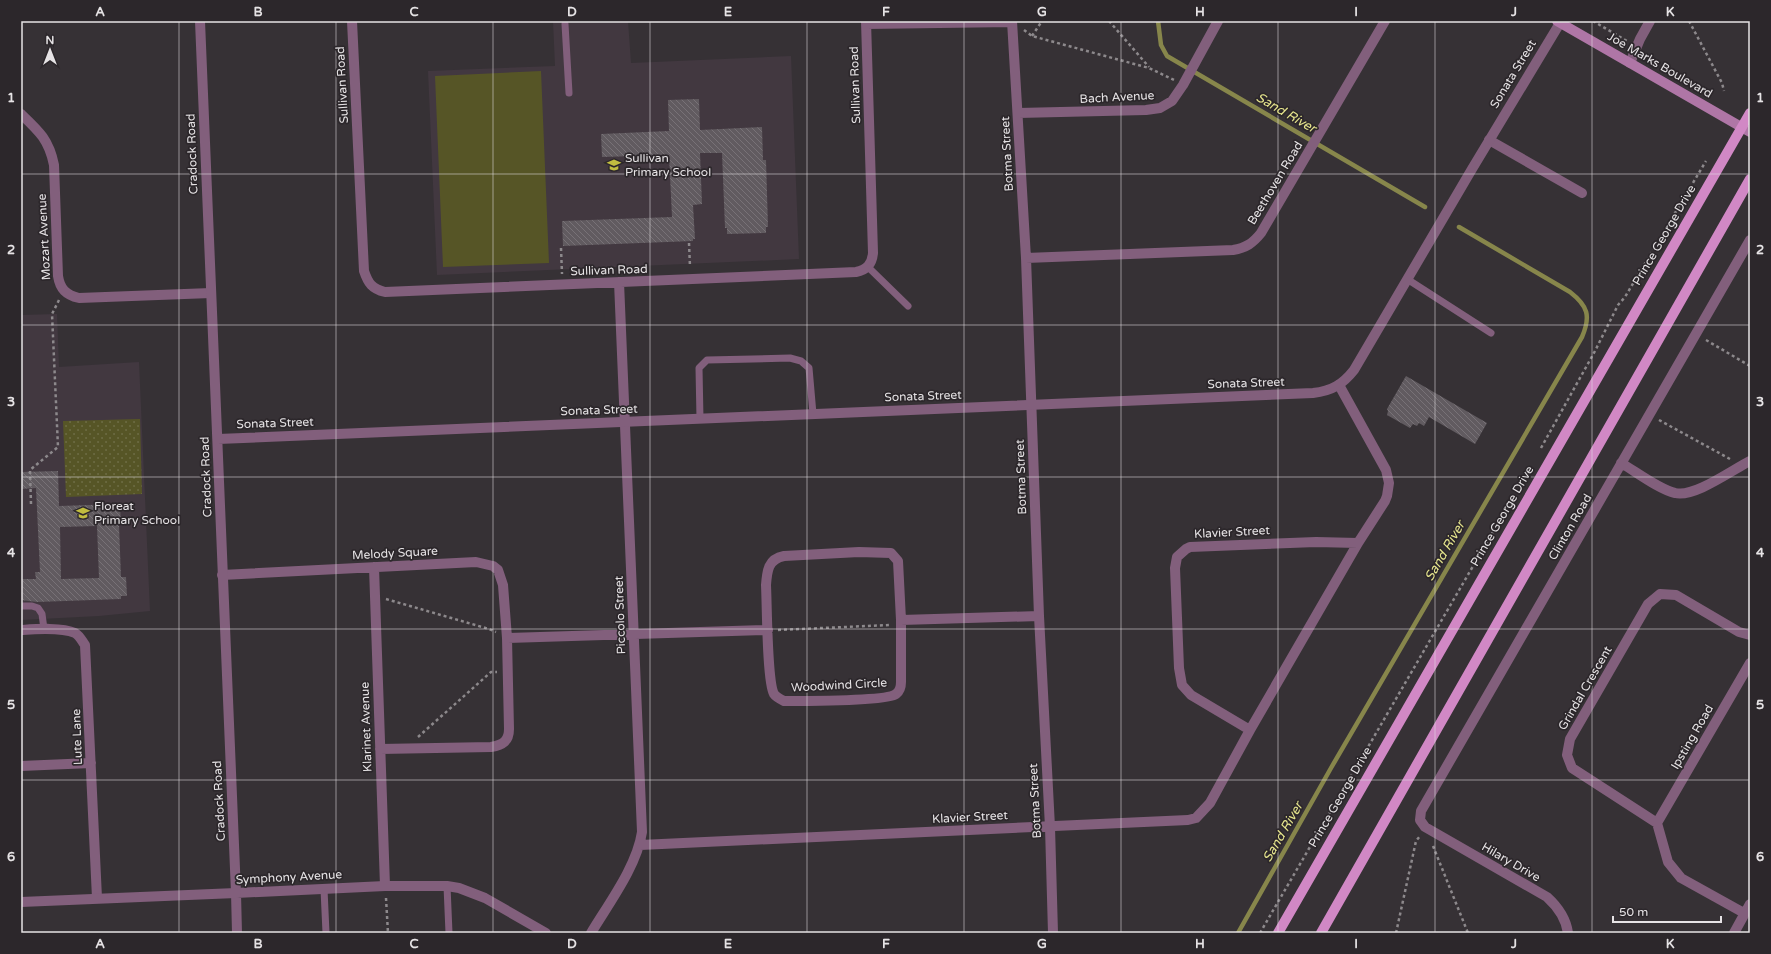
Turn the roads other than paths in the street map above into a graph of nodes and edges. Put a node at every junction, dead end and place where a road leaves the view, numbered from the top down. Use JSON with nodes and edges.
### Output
{"nodes":[{"id":1,"x":200,"y":21,"type":"edge"},
{"id":2,"x":352,"y":21,"type":"edge"},
{"id":3,"x":1012,"y":21,"type":"edge"},
{"id":4,"x":1218,"y":21,"type":"edge"},
{"id":5,"x":1385,"y":21,"type":"edge"},
{"id":6,"x":1650,"y":21,"type":"edge"},
{"id":7,"x":1559,"y":22,"type":"edge"},
{"id":8,"x":866,"y":23,"type":"edge"},
{"id":9,"x":566,"y":24,"type":"dead end"},
{"id":10,"x":1630,"y":63,"type":"junction"},
{"id":11,"x":569,"y":92,"type":"dead end"},
{"id":12,"x":1018,"y":113,"type":"junction"},
{"id":13,"x":1750,"y":113,"type":"edge"},
{"id":14,"x":21,"y":114,"type":"edge"},
{"id":15,"x":1746,"y":130,"type":"edge"},
{"id":16,"x":1489,"y":140,"type":"junction"},
{"id":17,"x":1750,"y":179,"type":"edge"},
{"id":18,"x":1582,"y":193,"type":"dead end"},
{"id":19,"x":1750,"y":240,"type":"edge"},
{"id":20,"x":1026,"y":258,"type":"junction"},
{"id":21,"x":868,"y":267,"type":"junction"},
{"id":22,"x":1408,"y":279,"type":"junction"},
{"id":23,"x":619,"y":282,"type":"junction"},
{"id":24,"x":212,"y":293,"type":"junction"},
{"id":25,"x":908,"y":306,"type":"dead end"},
{"id":26,"x":1491,"y":332,"type":"dead end"},
{"id":27,"x":1339,"y":385,"type":"junction"},
{"id":28,"x":1031,"y":405,"type":"junction"},
{"id":29,"x":813,"y":414,"type":"junction"},
{"id":30,"x":700,"y":419,"type":"junction"},
{"id":31,"x":625,"y":422,"type":"junction"},
{"id":32,"x":218,"y":439,"type":"junction"},
{"id":33,"x":1750,"y":460,"type":"edge"},
{"id":34,"x":1621,"y":463,"type":"junction"},
{"id":35,"x":1358,"y":543,"type":"junction"},
{"id":36,"x":374,"y":567,"type":"junction"},
{"id":37,"x":222,"y":575,"type":"junction"},
{"id":38,"x":21,"y":606,"type":"edge"},
{"id":39,"x":1039,"y":616,"type":"junction"},
{"id":40,"x":901,"y":620,"type":"junction"},
{"id":41,"x":44,"y":629,"type":"junction"},
{"id":42,"x":21,"y":630,"type":"edge"},
{"id":43,"x":768,"y":630,"type":"junction"},
{"id":44,"x":634,"y":634,"type":"junction"},
{"id":45,"x":1750,"y":635,"type":"edge"},
{"id":46,"x":507,"y":638,"type":"junction"},
{"id":47,"x":1750,"y":663,"type":"edge"},
{"id":48,"x":1250,"y":730,"type":"junction"},
{"id":49,"x":380,"y":750,"type":"junction"},
{"id":50,"x":91,"y":763,"type":"junction"},
{"id":51,"x":21,"y":766,"type":"edge"},
{"id":52,"x":1657,"y":823,"type":"junction"},
{"id":53,"x":1050,"y":827,"type":"junction"},
{"id":54,"x":1425,"y":827,"type":"joint"},
{"id":55,"x":640,"y":845,"type":"junction"},
{"id":56,"x":385,"y":886,"type":"junction"},
{"id":57,"x":447,"y":886,"type":"junction"},
{"id":58,"x":324,"y":889,"type":"junction"},
{"id":59,"x":236,"y":893,"type":"junction"},
{"id":60,"x":97,"y":898,"type":"junction"},
{"id":61,"x":21,"y":902,"type":"edge"},
{"id":62,"x":1750,"y":904,"type":"edge"},
{"id":63,"x":1744,"y":913,"type":"junction"},
{"id":64,"x":237,"y":933,"type":"edge"},
{"id":65,"x":326,"y":933,"type":"edge"},
{"id":66,"x":449,"y":933,"type":"edge"},
{"id":67,"x":546,"y":933,"type":"edge"},
{"id":68,"x":591,"y":933,"type":"edge"},
{"id":69,"x":1053,"y":933,"type":"edge"},
{"id":70,"x":1278,"y":933,"type":"edge"},
{"id":71,"x":1320,"y":933,"type":"edge"},
{"id":72,"x":1568,"y":933,"type":"edge"},
{"id":73,"x":1734,"y":933,"type":"edge"}],
"edges":[{"from":1,"to":24,"type":"street","name":"Cradock Road"},
{"from":2,"to":23,"type":"street","name":"Sullivan Road"},
{"from":3,"to":8,"type":"street"},
{"from":3,"to":12,"type":"street","name":"Botma Street"},
{"from":4,"to":12,"type":"street","name":"Bach Avenue"},
{"from":5,"to":20,"type":"street","name":"Beethoven Road"},
{"from":6,"to":10,"type":"street"},
{"from":7,"to":10,"type":"main road","name":"Joe Marks Boulevard"},
{"from":7,"to":16,"type":"street","name":"Sonata Street"},
{"from":8,"to":21,"type":"street","name":"Sullivan Road"},
{"from":9,"to":11,"type":"lane"},
{"from":10,"to":15,"type":"main road","name":"Joe Marks Boulevard"},
{"from":12,"to":20,"type":"street","name":"Botma Street"},
{"from":13,"to":15,"type":"main road","name":"Prince George Drive"},
{"from":14,"to":24,"type":"street","name":"Mozart Avenue"},
{"from":15,"to":70,"type":"main road","name":"Prince George Drive"},
{"from":16,"to":18,"type":"street"},
{"from":16,"to":22,"type":"street","name":"Sonata Street"},
{"from":17,"to":71,"type":"main road"},
{"from":19,"to":34,"type":"street","name":"Clinton Road"},
{"from":20,"to":28,"type":"street","name":"Botma Street"},
{"from":21,"to":23,"type":"street","name":"Sullivan Road"},
{"from":21,"to":25,"type":"lane"},
{"from":22,"to":26,"type":"lane"},
{"from":22,"to":27,"type":"street","name":"Sonata Street"},
{"from":23,"to":31,"type":"street","name":"Piccolo Street"},
{"from":24,"to":32,"type":"street","name":"Cradock Road"},
{"from":27,"to":28,"type":"street","name":"Sonata Street"},
{"from":27,"to":35,"type":"street","name":"Klavier Street"},
{"from":28,"to":29,"type":"street","name":"Sonata Street"},
{"from":28,"to":39,"type":"street","name":"Botma Street"},
{"from":29,"to":30,"type":"street","name":"Sonata Street"},
{"from":29,"to":30,"type":"lane"},
{"from":30,"to":31,"type":"street","name":"Sonata Street"},
{"from":31,"to":32,"type":"street","name":"Sonata Street"},
{"from":31,"to":44,"type":"street","name":"Piccolo Street"},
{"from":32,"to":37,"type":"street","name":"Cradock Road"},
{"from":33,"to":34,"type":"street"},
{"from":34,"to":54,"type":"street","name":"Clinton Road"},
{"from":35,"to":48,"type":"street","name":"Klavier Street"},
{"from":35,"to":48,"type":"street","name":"Klavier Street"},
{"from":36,"to":37,"type":"street","name":"Melody Square"},
{"from":36,"to":46,"type":"street","name":"Melody Square"},
{"from":36,"to":49,"type":"street","name":"Klarinet Avenue"},
{"from":37,"to":59,"type":"street","name":"Cradock Road"},
{"from":38,"to":41,"type":"lane"},
{"from":39,"to":40,"type":"street"},
{"from":39,"to":53,"type":"street","name":"Botma Street"},
{"from":40,"to":43,"type":"street","name":"Woodwind Circle"},
{"from":40,"to":43,"type":"street","name":"Woodwind Circle"},
{"from":41,"to":42,"type":"street","name":"Lute Lane"},
{"from":41,"to":50,"type":"street","name":"Lute Lane"},
{"from":43,"to":44,"type":"street"},
{"from":44,"to":46,"type":"street"},
{"from":44,"to":55,"type":"street","name":"Piccolo Street"},
{"from":45,"to":52,"type":"street","name":"Grindal Crescent"},
{"from":46,"to":49,"type":"street","name":"Melody Square"},
{"from":47,"to":52,"type":"street","name":"Ipsting Road"},
{"from":48,"to":53,"type":"street","name":"Klavier Street"},
{"from":49,"to":56,"type":"street","name":"Klarinet Avenue"},
{"from":50,"to":51,"type":"street"},
{"from":50,"to":60,"type":"street","name":"Lute Lane"},
{"from":52,"to":63,"type":"street"},
{"from":53,"to":55,"type":"street","name":"Klavier Street"},
{"from":53,"to":69,"type":"street","name":"Botma Street"},
{"from":54,"to":72,"type":"street","name":"Hilary Drive"},
{"from":55,"to":68,"type":"street","name":"Piccolo Street"},
{"from":56,"to":57,"type":"street","name":"Symphony Avenue"},
{"from":56,"to":58,"type":"street","name":"Symphony Avenue"},
{"from":57,"to":66,"type":"lane"},
{"from":57,"to":67,"type":"street","name":"Symphony Avenue"},
{"from":58,"to":59,"type":"street","name":"Symphony Avenue"},
{"from":58,"to":65,"type":"lane"},
{"from":59,"to":60,"type":"street","name":"Symphony Avenue"},
{"from":59,"to":64,"type":"street","name":"Cradock Road"},
{"from":60,"to":61,"type":"street","name":"Symphony Avenue"},
{"from":62,"to":63,"type":"street"},
{"from":63,"to":73,"type":"street"}]}
